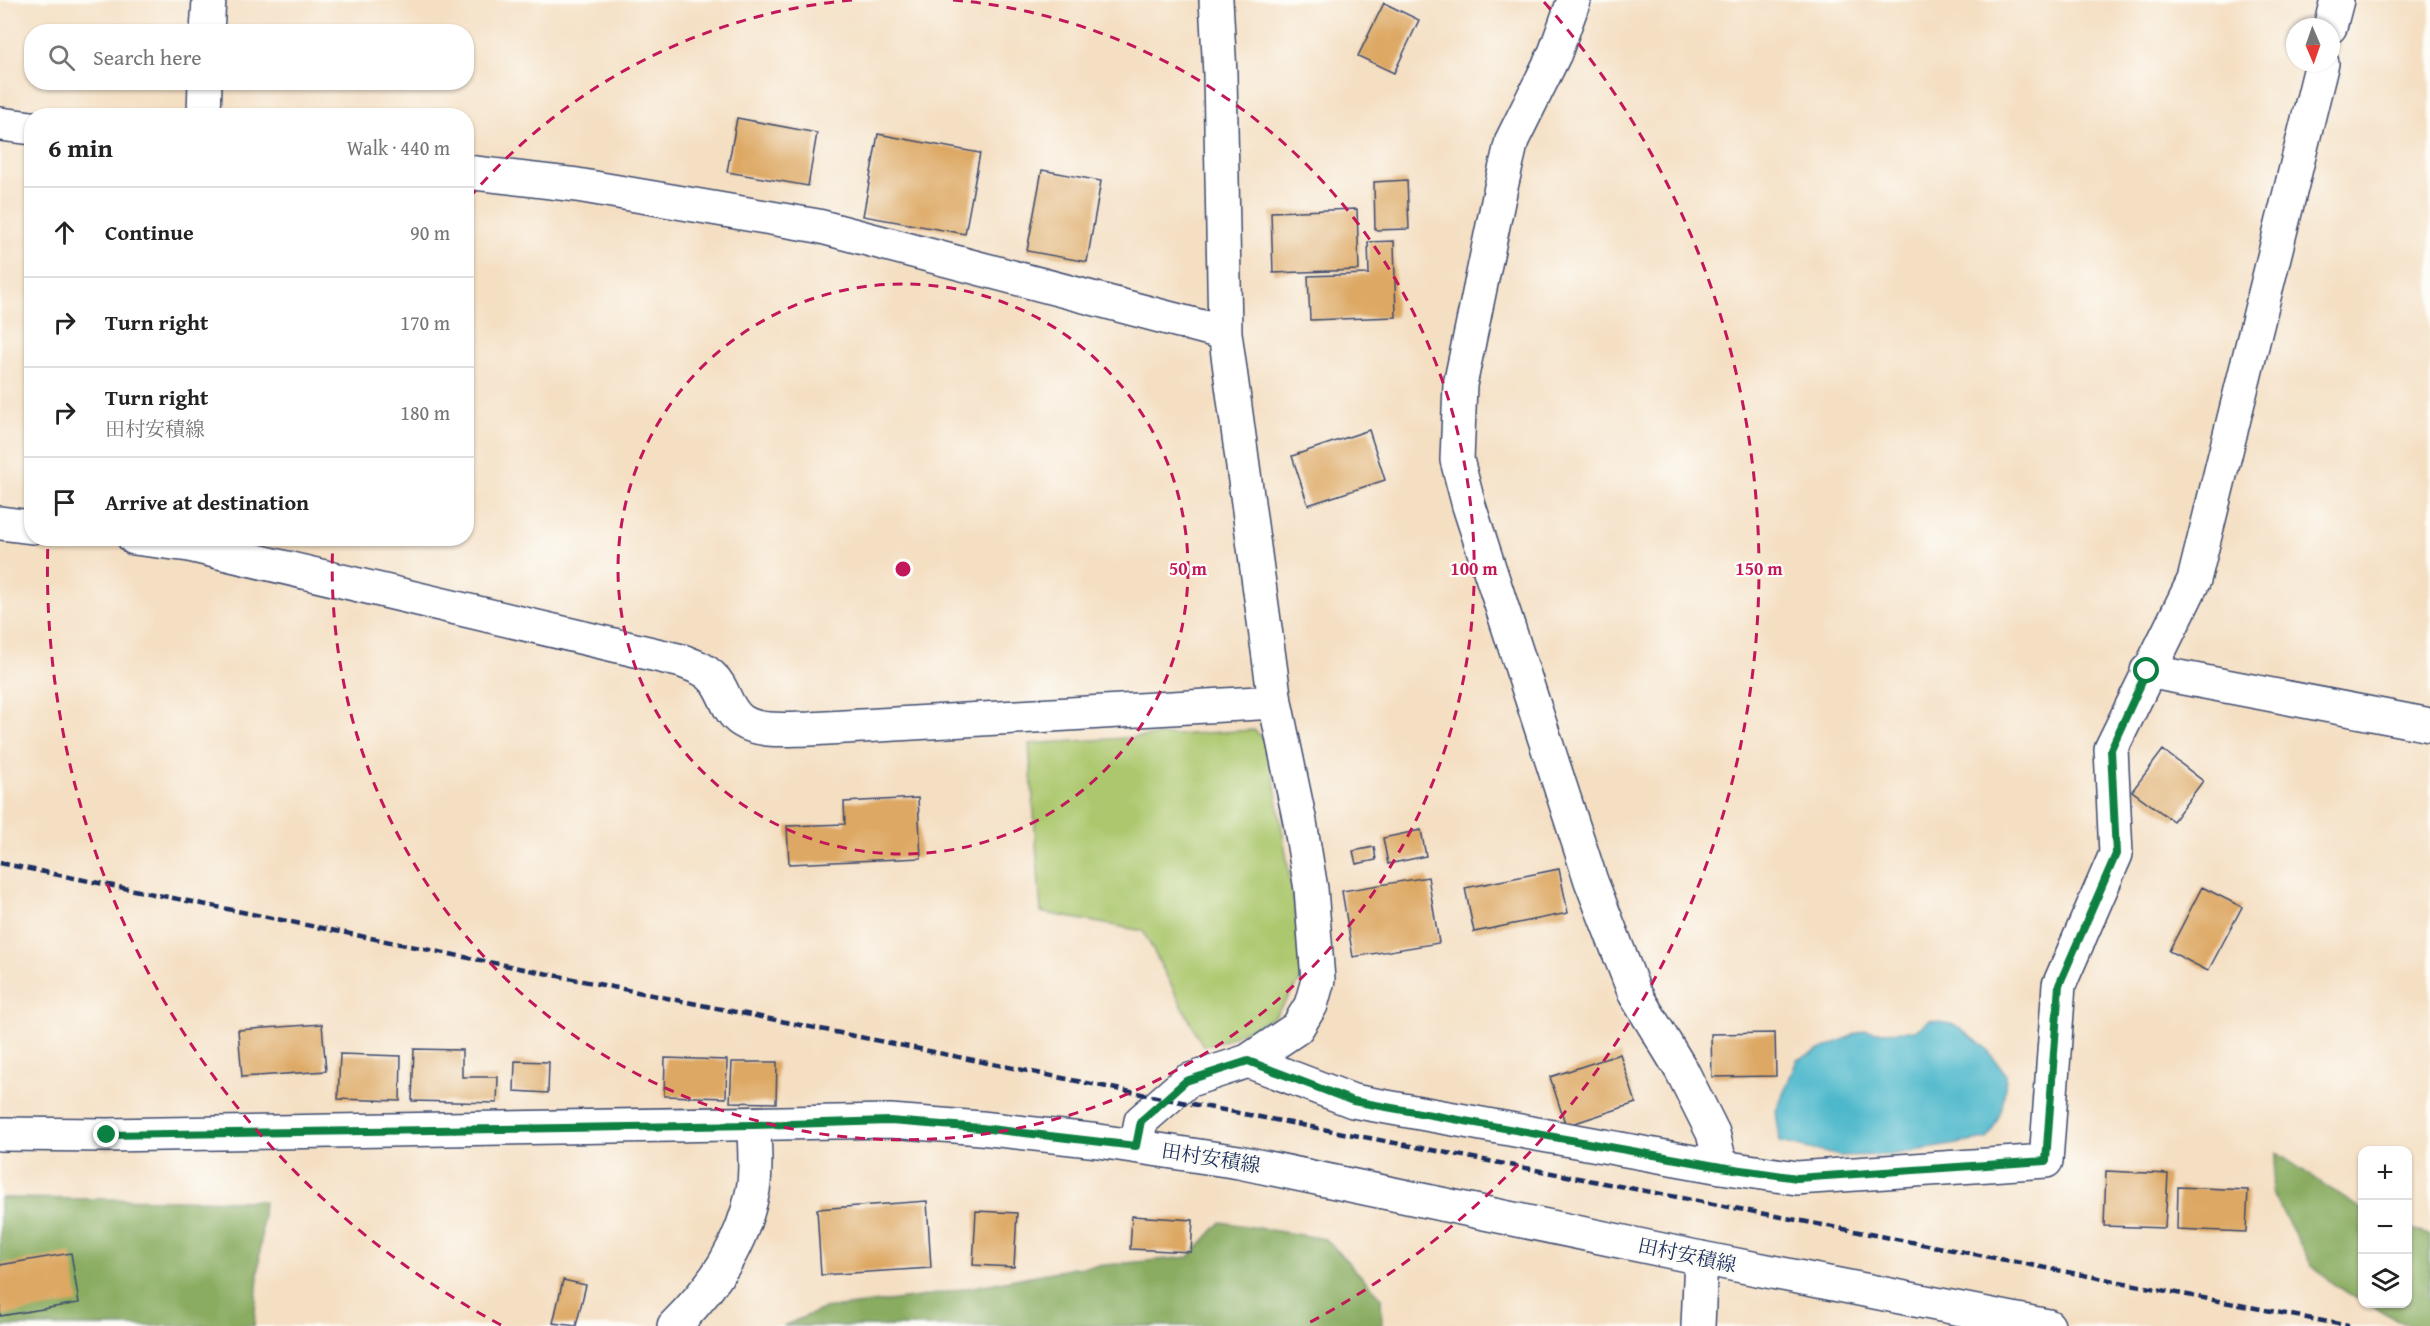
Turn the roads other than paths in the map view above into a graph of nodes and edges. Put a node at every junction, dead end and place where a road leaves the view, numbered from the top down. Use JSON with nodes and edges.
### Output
{"nodes":[{"id":1,"x":209,"y":0,"type":"edge"},
{"id":2,"x":1216,"y":0,"type":"edge"},
{"id":3,"x":1575,"y":0,"type":"edge"},
{"id":4,"x":2337,"y":0,"type":"edge"},
{"id":5,"x":2332,"y":18,"type":"edge"},
{"id":6,"x":208,"y":24,"type":"edge"},
{"id":7,"x":2320,"y":72,"type":"edge"},
{"id":8,"x":205,"y":90,"type":"edge"},
{"id":9,"x":204,"y":108,"type":"edge"},
{"id":10,"x":0,"y":124,"type":"edge"},
{"id":11,"x":24,"y":127,"type":"edge"},
{"id":12,"x":474,"y":173,"type":"edge"},
{"id":13,"x":1225,"y":333,"type":"junction"},
{"id":14,"x":0,"y":523,"type":"edge"},
{"id":15,"x":24,"y":525,"type":"edge"},
{"id":16,"x":205,"y":546,"type":"edge"},
{"id":17,"x":2147,"y":671,"type":"junction"},
{"id":18,"x":1275,"y":702,"type":"junction"},
{"id":19,"x":2430,"y":725,"type":"edge"},
{"id":20,"x":1248,"y":1061,"type":"junction"},
{"id":21,"x":754,"y":1125,"type":"junction"},
{"id":22,"x":0,"y":1134,"type":"edge"},
{"id":23,"x":1136,"y":1146,"type":"junction"},
{"id":24,"x":1721,"y":1167,"type":"junction"},
{"id":25,"x":1701,"y":1258,"type":"junction"},
{"id":26,"x":674,"y":1326,"type":"edge"},
{"id":27,"x":1698,"y":1326,"type":"edge"},
{"id":28,"x":2048,"y":1326,"type":"edge"}],
"edges":[{"from":1,"to":6,"type":"street"},
{"from":2,"to":13,"type":"street"},
{"from":3,"to":24,"type":"street"},
{"from":4,"to":5,"type":"street"},
{"from":7,"to":17,"type":"street"},
{"from":8,"to":9,"type":"street"},
{"from":10,"to":11,"type":"street"},
{"from":12,"to":13,"type":"street"},
{"from":13,"to":18,"type":"street"},
{"from":14,"to":15,"type":"street"},
{"from":16,"to":18,"type":"street"},
{"from":17,"to":19,"type":"street"},
{"from":17,"to":24,"type":"street"},
{"from":18,"to":20,"type":"street"},
{"from":20,"to":23,"type":"street"},
{"from":20,"to":24,"type":"street"},
{"from":21,"to":22,"type":"street","name":"田村安積線"},
{"from":21,"to":23,"type":"street","name":"田村安積線"},
{"from":21,"to":26,"type":"street"},
{"from":23,"to":25,"type":"street","name":"田村安積線"},
{"from":25,"to":27,"type":"street"},
{"from":25,"to":28,"type":"street","name":"田村安積線"}]}
